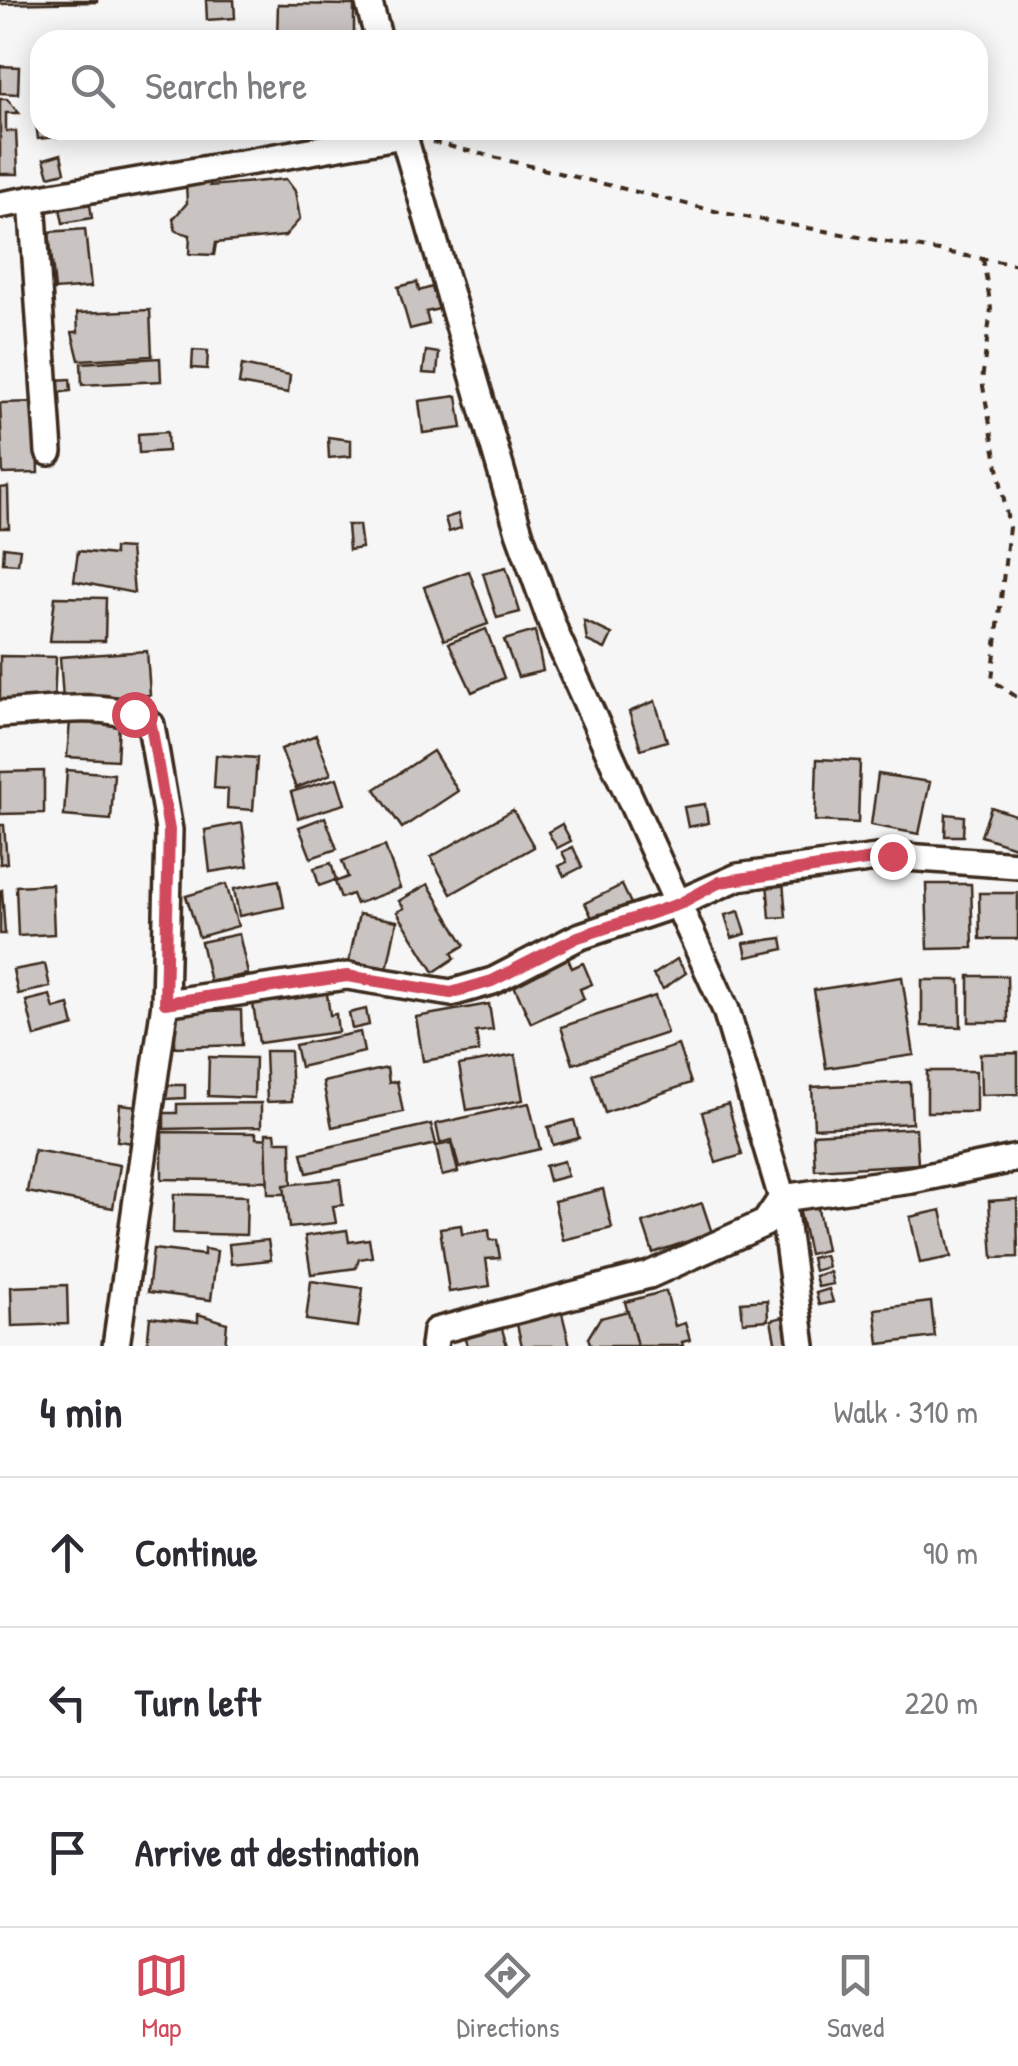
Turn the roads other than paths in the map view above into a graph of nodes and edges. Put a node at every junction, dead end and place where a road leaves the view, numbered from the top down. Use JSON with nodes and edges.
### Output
{"nodes":[{"id":1,"x":368,"y":0,"type":"edge"},
{"id":2,"x":376,"y":30,"type":"edge"},
{"id":3,"x":359,"y":140,"type":"edge"},
{"id":4,"x":405,"y":140,"type":"edge"},
{"id":5,"x":32,"y":199,"type":"junction"},
{"id":6,"x":0,"y":205,"type":"edge"},
{"id":7,"x":49,"y":452,"type":"dead end"},
{"id":8,"x":0,"y":714,"type":"edge"},
{"id":9,"x":1018,"y":865,"type":"edge"},
{"id":10,"x":679,"y":904,"type":"junction"},
{"id":11,"x":165,"y":1003,"type":"junction"},
{"id":12,"x":1018,"y":1158,"type":"edge"},
{"id":13,"x":782,"y":1198,"type":"junction"},
{"id":14,"x":116,"y":1346,"type":"edge"},
{"id":15,"x":434,"y":1346,"type":"edge"},
{"id":16,"x":802,"y":1346,"type":"edge"}],
"edges":[{"from":1,"to":2,"type":"street"},
{"from":3,"to":5,"type":"street"},
{"from":4,"to":10,"type":"street"},
{"from":5,"to":6,"type":"street"},
{"from":5,"to":7,"type":"street"},
{"from":8,"to":11,"type":"street"},
{"from":9,"to":10,"type":"street"},
{"from":10,"to":11,"type":"street"},
{"from":10,"to":13,"type":"street"},
{"from":11,"to":14,"type":"street"},
{"from":12,"to":13,"type":"street"},
{"from":13,"to":15,"type":"street"},
{"from":13,"to":16,"type":"street"}]}
